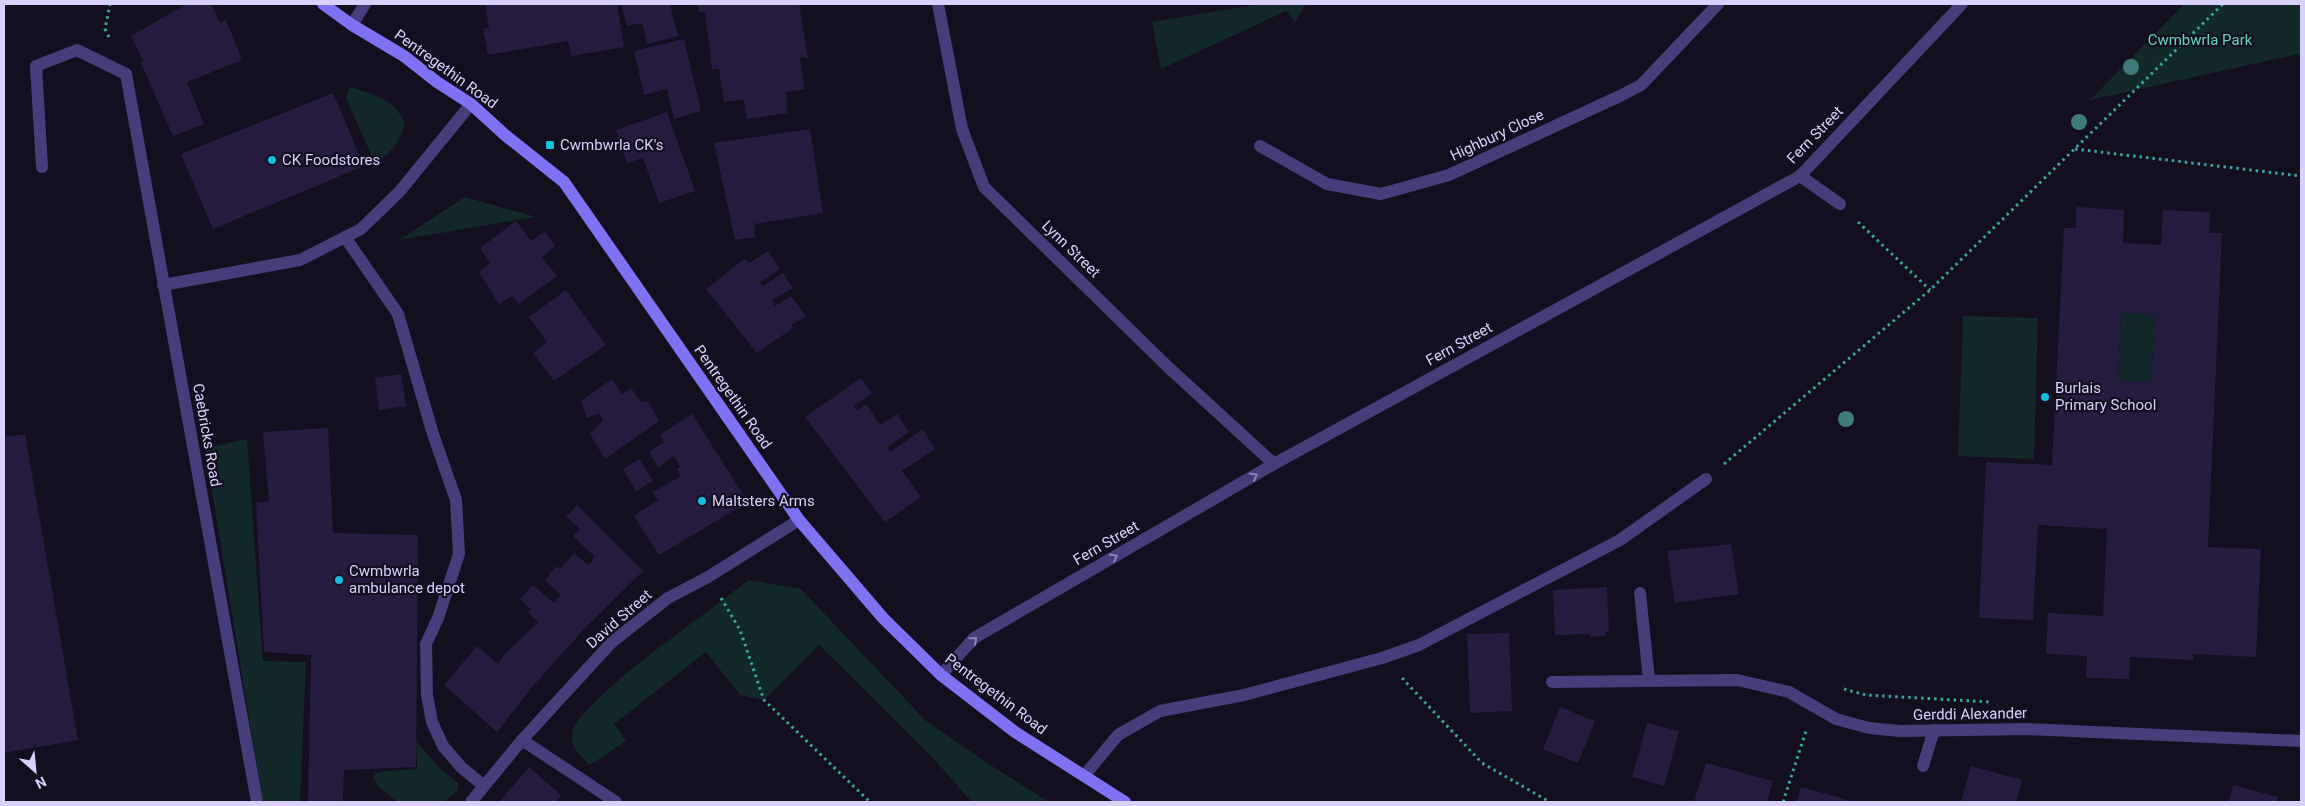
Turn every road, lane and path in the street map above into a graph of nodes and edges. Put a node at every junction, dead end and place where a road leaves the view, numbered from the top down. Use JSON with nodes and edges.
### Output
{"nodes":[{"id":1,"x":323,"y":4,"type":"edge"},
{"id":2,"x":365,"y":4,"type":"edge"},
{"id":3,"x":938,"y":4,"type":"edge"},
{"id":4,"x":1718,"y":4,"type":"edge"},
{"id":5,"x":1962,"y":4,"type":"edge"},
{"id":6,"x":2224,"y":4,"type":"edge"},
{"id":7,"x":352,"y":26,"type":"junction"},
{"id":8,"x":471,"y":104,"type":"junction"},
{"id":9,"x":1260,"y":146,"type":"dead end"},
{"id":10,"x":2075,"y":149,"type":"junction"},
{"id":11,"x":42,"y":166,"type":"dead end"},
{"id":12,"x":1800,"y":176,"type":"junction"},
{"id":13,"x":2301,"y":176,"type":"edge"},
{"id":14,"x":1840,"y":204,"type":"joint"},
{"id":15,"x":345,"y":237,"type":"junction"},
{"id":16,"x":163,"y":285,"type":"junction"},
{"id":17,"x":1930,"y":290,"type":"junction"},
{"id":18,"x":1274,"y":464,"type":"junction"},
{"id":19,"x":1706,"y":479,"type":"joint"},
{"id":20,"x":799,"y":520,"type":"junction"},
{"id":21,"x":708,"y":576,"type":"junction"},
{"id":22,"x":1640,"y":593,"type":"dead end"},
{"id":23,"x":1382,"y":658,"type":"junction"},
{"id":24,"x":941,"y":675,"type":"junction"},
{"id":25,"x":1649,"y":680,"type":"junction"},
{"id":26,"x":1552,"y":682,"type":"dead end"},
{"id":27,"x":1813,"y":706,"type":"junction"},
{"id":28,"x":1934,"y":730,"type":"junction"},
{"id":29,"x":522,"y":740,"type":"junction"},
{"id":30,"x":2301,"y":741,"type":"edge"},
{"id":31,"x":1923,"y":766,"type":"dead end"},
{"id":32,"x":1084,"y":776,"type":"junction"},
{"id":33,"x":484,"y":786,"type":"junction"},
{"id":34,"x":257,"y":802,"type":"edge"},
{"id":35,"x":470,"y":802,"type":"edge"},
{"id":36,"x":616,"y":802,"type":"edge"},
{"id":37,"x":870,"y":802,"type":"edge"},
{"id":38,"x":1125,"y":802,"type":"edge"},
{"id":39,"x":1550,"y":802,"type":"edge"},
{"id":40,"x":1783,"y":802,"type":"edge"}],
"edges":[{"from":1,"to":7,"type":"street","name":"Pentregethin Road"},
{"from":2,"to":7,"type":"street"},
{"from":3,"to":18,"type":"street","name":"Lynn Street"},
{"from":4,"to":9,"type":"street","name":"Highbury Close"},
{"from":5,"to":12,"type":"street","name":"Fern Street"},
{"from":6,"to":10,"type":"path"},
{"from":7,"to":8,"type":"street","name":"Pentregethin Road"},
{"from":8,"to":15,"type":"street"},
{"from":8,"to":20,"type":"street","name":"Pentregethin Road"},
{"from":10,"to":13,"type":"path"},
{"from":10,"to":17,"type":"path"},
{"from":11,"to":16,"type":"street","name":"Caebricks Road"},
{"from":12,"to":14,"type":"street"},
{"from":12,"to":18,"type":"street","name":"Fern Street"},
{"from":14,"to":17,"type":"path"},
{"from":15,"to":16,"type":"street"},
{"from":15,"to":33,"type":"street"},
{"from":16,"to":34,"type":"street","name":"Caebricks Road"},
{"from":17,"to":19,"type":"path"},
{"from":24,"to":18,"type":"street","name":"Fern Street","one_way":true},
{"from":19,"to":23,"type":"street"},
{"from":20,"to":21,"type":"street","name":"David Street"},
{"from":20,"to":24,"type":"street","name":"Pentregethin Road"},
{"from":21,"to":29,"type":"street","name":"David Street"},
{"from":21,"to":37,"type":"path"},
{"from":22,"to":25,"type":"street"},
{"from":23,"to":32,"type":"street"},
{"from":23,"to":39,"type":"path"},
{"from":24,"to":32,"type":"street","name":"Pentregethin Road"},
{"from":25,"to":26,"type":"street","name":"Gerddi Alexander"},
{"from":25,"to":27,"type":"street","name":"Gerddi Alexander"},
{"from":27,"to":28,"type":"street","name":"Gerddi Alexander"},
{"from":27,"to":40,"type":"path"},
{"from":28,"to":30,"type":"street","name":"Gerddi Alexander"},
{"from":28,"to":31,"type":"street"},
{"from":29,"to":33,"type":"street","name":"David Street"},
{"from":29,"to":36,"type":"street"},
{"from":32,"to":38,"type":"street","name":"Pentregethin Road"},
{"from":33,"to":35,"type":"street","name":"David Street"}]}
